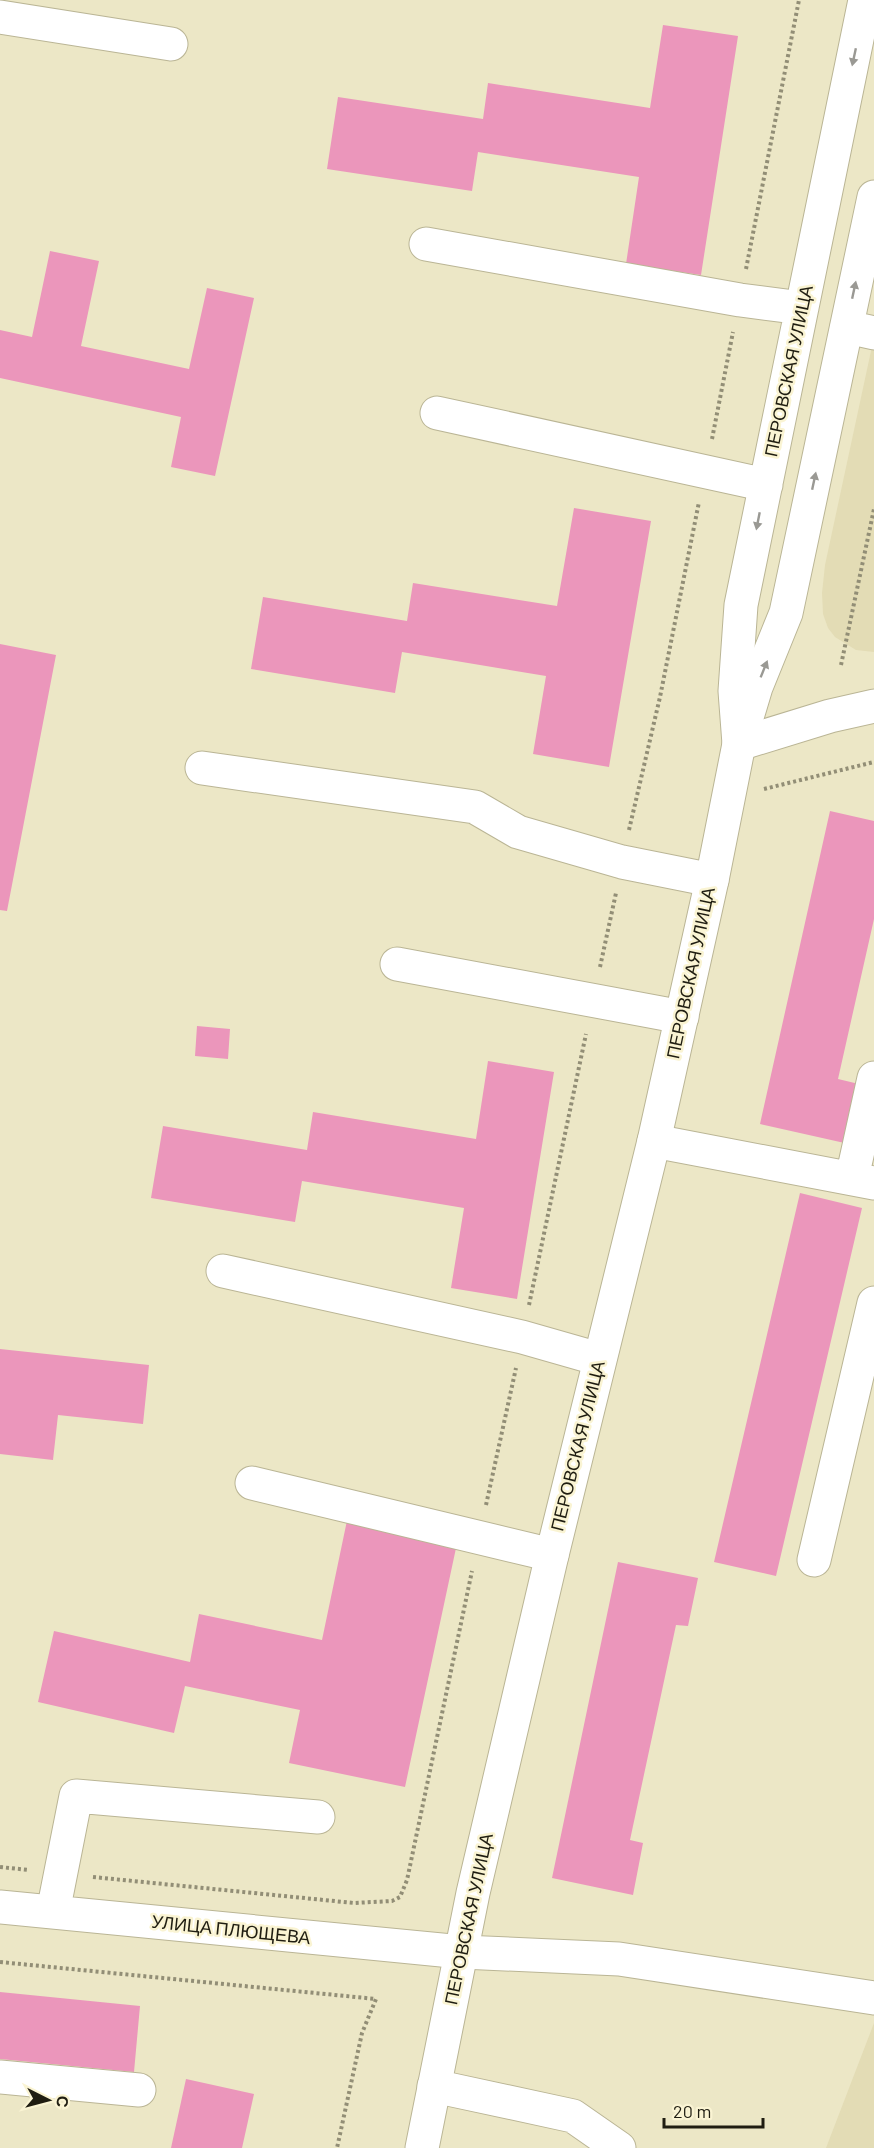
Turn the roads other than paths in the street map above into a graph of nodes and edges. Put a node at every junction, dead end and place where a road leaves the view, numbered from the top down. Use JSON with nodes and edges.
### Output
{"nodes":[{"id":1,"x":865,"y":0,"type":"edge"},
{"id":2,"x":0,"y":17,"type":"edge"},
{"id":3,"x":171,"y":44,"type":"dead end"},
{"id":4,"x":874,"y":197,"type":"edge"},
{"id":5,"x":426,"y":244,"type":"dead end"},
{"id":6,"x":802,"y":308,"type":"junction"},
{"id":7,"x":860,"y":330,"type":"edge"},
{"id":8,"x":437,"y":413,"type":"dead end"},
{"id":9,"x":766,"y":484,"type":"junction"},
{"id":10,"x":874,"y":706,"type":"edge"},
{"id":11,"x":739,"y":744,"type":"junction"},
{"id":12,"x":202,"y":768,"type":"dead end"},
{"id":13,"x":712,"y":880,"type":"junction"},
{"id":14,"x":397,"y":964,"type":"dead end"},
{"id":15,"x":682,"y":1017,"type":"junction"},
{"id":16,"x":874,"y":1078,"type":"edge"},
{"id":17,"x":654,"y":1141,"type":"junction"},
{"id":18,"x":863,"y":1180,"type":"edge"},
{"id":19,"x":223,"y":1271,"type":"dead end"},
{"id":20,"x":874,"y":1303,"type":"edge"},
{"id":21,"x":599,"y":1359,"type":"junction"},
{"id":22,"x":252,"y":1483,"type":"dead end"},
{"id":23,"x":552,"y":1555,"type":"junction"},
{"id":24,"x":814,"y":1560,"type":"dead end"},
{"id":25,"x":318,"y":1817,"type":"dead end"},
{"id":26,"x":0,"y":1907,"type":"edge"},
{"id":27,"x":53,"y":1912,"type":"junction"},
{"id":28,"x":462,"y":1952,"type":"junction"},
{"id":29,"x":874,"y":1998,"type":"edge"},
{"id":30,"x":0,"y":2077,"type":"edge"},
{"id":31,"x":434,"y":2086,"type":"junction"},
{"id":32,"x":139,"y":2090,"type":"dead end"},
{"id":33,"x":422,"y":2148,"type":"edge"},
{"id":34,"x":619,"y":2148,"type":"edge"}],
"edges":[{"from":1,"to":6,"type":"main road","name":"ПЕРОВСКАЯ УЛИЦА","one_way":true},
{"from":2,"to":3,"type":"main road"},
{"from":7,"to":4,"type":"main road","name":"ПЕРОВСКАЯ УЛИЦА","one_way":true},
{"from":5,"to":6,"type":"main road"},
{"from":6,"to":9,"type":"main road","name":"ПЕРОВСКАЯ УЛИЦА"},
{"from":11,"to":7,"type":"main road","name":"ПЕРОВСКАЯ УЛИЦА","one_way":true},
{"from":8,"to":9,"type":"main road"},
{"from":9,"to":11,"type":"main road","name":"ПЕРОВСКАЯ УЛИЦА","one_way":true},
{"from":10,"to":11,"type":"main road"},
{"from":11,"to":13,"type":"main road","name":"ПЕРОВСКАЯ УЛИЦА"},
{"from":12,"to":13,"type":"main road"},
{"from":13,"to":15,"type":"main road","name":"ПЕРОВСКАЯ УЛИЦА"},
{"from":14,"to":15,"type":"main road"},
{"from":15,"to":17,"type":"main road","name":"ПЕРОВСКАЯ УЛИЦА"},
{"from":16,"to":18,"type":"main road"},
{"from":17,"to":18,"type":"main road"},
{"from":17,"to":21,"type":"main road","name":"ПЕРОВСКАЯ УЛИЦА"},
{"from":19,"to":21,"type":"main road"},
{"from":20,"to":24,"type":"main road"},
{"from":21,"to":23,"type":"main road","name":"ПЕРОВСКАЯ УЛИЦА"},
{"from":22,"to":23,"type":"main road"},
{"from":23,"to":28,"type":"main road","name":"ПЕРОВСКАЯ УЛИЦА"},
{"from":25,"to":27,"type":"main road"},
{"from":26,"to":27,"type":"main road","name":"УЛИЦА ПЛЮЩЕВА"},
{"from":27,"to":28,"type":"main road","name":"УЛИЦА ПЛЮЩЕВА"},
{"from":28,"to":29,"type":"main road","name":"УЛИЦА ПЛЮЩЕВА"},
{"from":28,"to":31,"type":"main road","name":"ПЕРОВСКАЯ УЛИЦА"},
{"from":30,"to":32,"type":"main road"},
{"from":31,"to":33,"type":"main road","name":"ПЕРОВСКАЯ УЛИЦА"},
{"from":31,"to":34,"type":"main road"}]}
